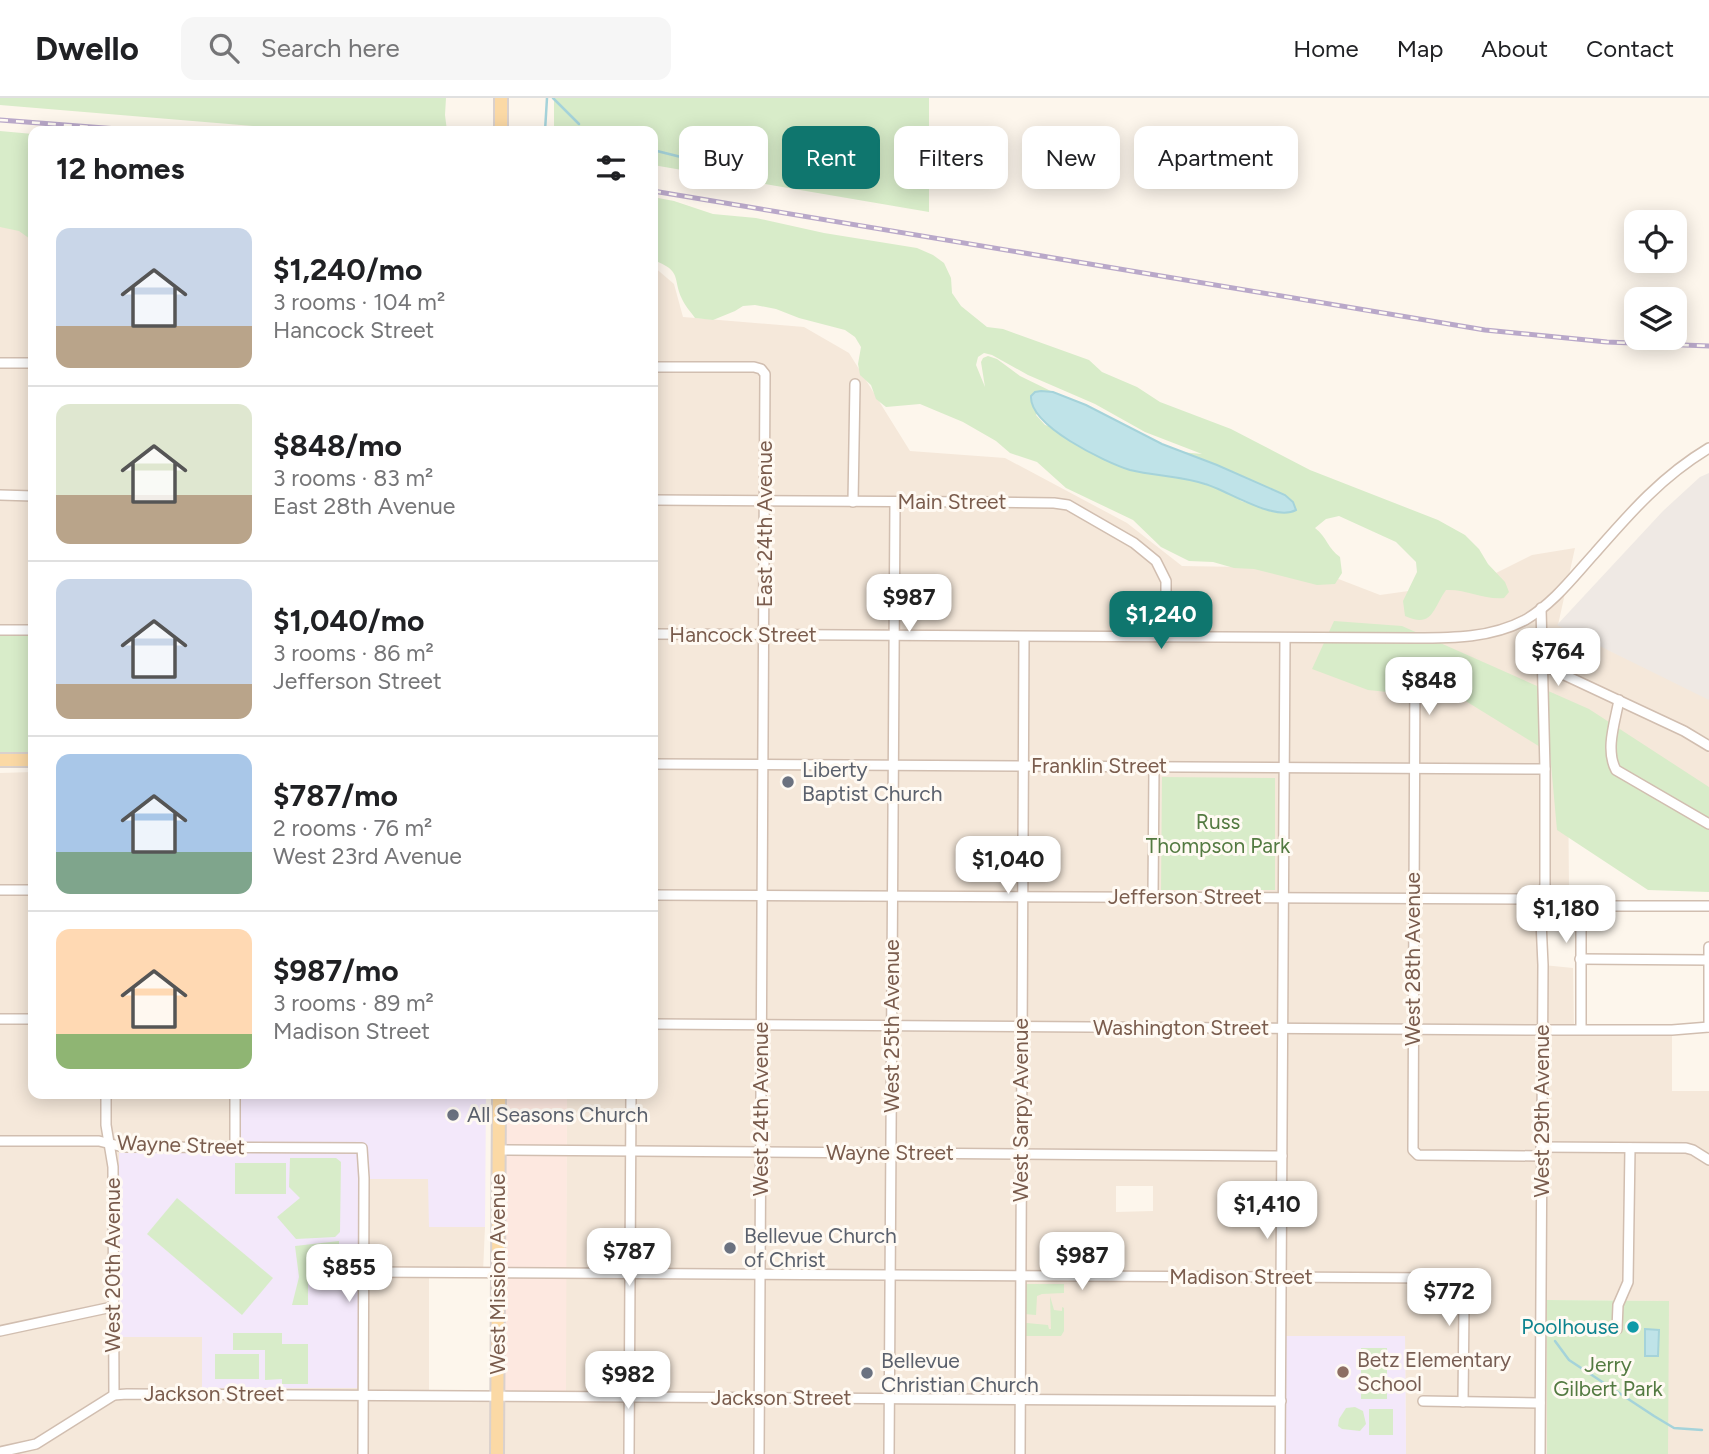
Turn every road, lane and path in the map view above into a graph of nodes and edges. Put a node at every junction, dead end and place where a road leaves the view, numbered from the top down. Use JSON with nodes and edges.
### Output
{"nodes":[{"id":1,"x":501,"y":98,"type":"edge"},
{"id":2,"x":501,"y":126,"type":"edge"},
{"id":3,"x":0,"y":363,"type":"edge"},
{"id":4,"x":28,"y":363,"type":"edge"},
{"id":5,"x":658,"y":367,"type":"edge"},
{"id":6,"x":855,"y":384,"type":"dead end"},
{"id":7,"x":1709,"y":448,"type":"edge"},
{"id":8,"x":0,"y":495,"type":"edge"},
{"id":9,"x":28,"y":496,"type":"edge"},
{"id":10,"x":658,"y":500,"type":"edge"},
{"id":11,"x":764,"y":502,"type":"junction"},
{"id":12,"x":853,"y":502,"type":"junction"},
{"id":13,"x":895,"y":502,"type":"junction"},
{"id":14,"x":1541,"y":608,"type":"junction"},
{"id":15,"x":0,"y":630,"type":"edge"},
{"id":16,"x":28,"y":630,"type":"edge"},
{"id":17,"x":658,"y":634,"type":"edge"},
{"id":18,"x":765,"y":635,"type":"junction"},
{"id":19,"x":894,"y":635,"type":"junction"},
{"id":20,"x":1024,"y":636,"type":"junction"},
{"id":21,"x":1166,"y":636,"type":"junction"},
{"id":22,"x":1285,"y":638,"type":"junction"},
{"id":23,"x":1415,"y":664,"type":"dead end"},
{"id":24,"x":1542,"y":665,"type":"junction"},
{"id":25,"x":1619,"y":700,"type":"junction"},
{"id":26,"x":1709,"y":746,"type":"edge"},
{"id":27,"x":0,"y":760,"type":"edge"},
{"id":28,"x":28,"y":760,"type":"edge"},
{"id":29,"x":658,"y":764,"type":"edge"},
{"id":30,"x":764,"y":765,"type":"junction"},
{"id":31,"x":892,"y":765,"type":"junction"},
{"id":32,"x":1023,"y":766,"type":"junction"},
{"id":33,"x":1154,"y":767,"type":"junction"},
{"id":34,"x":1285,"y":768,"type":"junction"},
{"id":35,"x":1413,"y":769,"type":"junction"},
{"id":36,"x":1545,"y":769,"type":"junction"},
{"id":37,"x":1709,"y":824,"type":"edge"},
{"id":38,"x":0,"y":890,"type":"edge"},
{"id":39,"x":28,"y":890,"type":"edge"},
{"id":40,"x":1591,"y":892,"type":"dead end"},
{"id":41,"x":658,"y":895,"type":"edge"},
{"id":42,"x":762,"y":895,"type":"junction"},
{"id":43,"x":893,"y":896,"type":"junction"},
{"id":44,"x":1153,"y":896,"type":"junction"},
{"id":45,"x":1023,"y":897,"type":"junction"},
{"id":46,"x":1284,"y":898,"type":"junction"},
{"id":47,"x":1414,"y":898,"type":"junction"},
{"id":48,"x":1540,"y":899,"type":"junction"},
{"id":49,"x":1709,"y":905,"type":"edge"},
{"id":50,"x":1709,"y":947,"type":"edge"},
{"id":51,"x":1580,"y":959,"type":"junction"},
{"id":52,"x":1709,"y":960,"type":"edge"},
{"id":53,"x":0,"y":1019,"type":"edge"},
{"id":54,"x":28,"y":1019,"type":"edge"},
{"id":55,"x":658,"y":1024,"type":"edge"},
{"id":56,"x":762,"y":1025,"type":"junction"},
{"id":57,"x":891,"y":1025,"type":"junction"},
{"id":58,"x":1022,"y":1026,"type":"junction"},
{"id":59,"x":1709,"y":1027,"type":"edge"},
{"id":60,"x":1283,"y":1028,"type":"junction"},
{"id":61,"x":1413,"y":1029,"type":"junction"},
{"id":62,"x":1581,"y":1029,"type":"junction"},
{"id":63,"x":1542,"y":1030,"type":"junction"},
{"id":64,"x":106,"y":1099,"type":"edge"},
{"id":65,"x":235,"y":1099,"type":"edge"},
{"id":66,"x":499,"y":1099,"type":"edge"},
{"id":67,"x":631,"y":1099,"type":"edge"},
{"id":68,"x":0,"y":1141,"type":"edge"},
{"id":69,"x":110,"y":1143,"type":"junction"},
{"id":70,"x":234,"y":1148,"type":"junction"},
{"id":71,"x":1630,"y":1148,"type":"junction"},
{"id":72,"x":498,"y":1150,"type":"junction"},
{"id":73,"x":631,"y":1150,"type":"junction"},
{"id":74,"x":1541,"y":1152,"type":"junction"},
{"id":75,"x":761,"y":1153,"type":"junction"},
{"id":76,"x":891,"y":1153,"type":"junction"},
{"id":77,"x":1021,"y":1154,"type":"junction"},
{"id":78,"x":1282,"y":1156,"type":"junction"},
{"id":79,"x":1709,"y":1160,"type":"edge"},
{"id":80,"x":364,"y":1272,"type":"junction"},
{"id":81,"x":498,"y":1272,"type":"junction"},
{"id":82,"x":631,"y":1273,"type":"junction"},
{"id":83,"x":760,"y":1274,"type":"junction"},
{"id":84,"x":890,"y":1276,"type":"junction"},
{"id":85,"x":1020,"y":1276,"type":"junction"},
{"id":86,"x":1282,"y":1277,"type":"junction"},
{"id":87,"x":112,"y":1307,"type":"junction"},
{"id":88,"x":1617,"y":1329,"type":"dead end"},
{"id":89,"x":0,"y":1331,"type":"edge"},
{"id":90,"x":114,"y":1395,"type":"junction"},
{"id":91,"x":363,"y":1395,"type":"junction"},
{"id":92,"x":497,"y":1395,"type":"junction"},
{"id":93,"x":629,"y":1396,"type":"junction"},
{"id":94,"x":759,"y":1398,"type":"junction"},
{"id":95,"x":889,"y":1399,"type":"junction"},
{"id":96,"x":1019,"y":1400,"type":"junction"},
{"id":97,"x":1281,"y":1401,"type":"junction"},
{"id":98,"x":1423,"y":1401,"type":"dead end"},
{"id":99,"x":1463,"y":1402,"type":"junction"},
{"id":100,"x":1540,"y":1403,"type":"junction"},
{"id":101,"x":0,"y":1452,"type":"edge"},
{"id":102,"x":363,"y":1454,"type":"edge"},
{"id":103,"x":497,"y":1454,"type":"edge"},
{"id":104,"x":629,"y":1454,"type":"edge"},
{"id":105,"x":760,"y":1454,"type":"edge"},
{"id":106,"x":889,"y":1454,"type":"edge"},
{"id":107,"x":1020,"y":1454,"type":"edge"},
{"id":108,"x":1280,"y":1454,"type":"edge"},
{"id":109,"x":1540,"y":1454,"type":"edge"}],
"edges":[{"from":1,"to":2,"type":"main road"},
{"from":3,"to":4,"type":"street"},
{"from":5,"to":11,"type":"street","name":"East 24th Avenue"},
{"from":6,"to":12,"type":"street"},
{"from":7,"to":14,"type":"street","name":"Hancock Street"},
{"from":8,"to":9,"type":"street"},
{"from":10,"to":11,"type":"street","name":"Main Street"},
{"from":11,"to":12,"type":"street","name":"Main Street"},
{"from":11,"to":18,"type":"street","name":"East 24th Avenue"},
{"from":12,"to":13,"type":"street","name":"Main Street"},
{"from":13,"to":19,"type":"street","name":"West 25th Avenue"},
{"from":13,"to":21,"type":"street","name":"Main Street"},
{"from":14,"to":22,"type":"street","name":"Hancock Street"},
{"from":14,"to":24,"type":"street","name":"West 29th Avenue"},
{"from":15,"to":16,"type":"street"},
{"from":17,"to":18,"type":"street","name":"Hancock Street"},
{"from":18,"to":19,"type":"street","name":"Hancock Street"},
{"from":18,"to":30,"type":"street","name":"East 24th Avenue"},
{"from":19,"to":20,"type":"street","name":"Hancock Street"},
{"from":19,"to":31,"type":"street","name":"West 25th Avenue"},
{"from":20,"to":21,"type":"street","name":"Hancock Street"},
{"from":20,"to":32,"type":"street","name":"West Sarpy Avenue"},
{"from":21,"to":22,"type":"street","name":"Hancock Street"},
{"from":22,"to":34,"type":"street"},
{"from":23,"to":35,"type":"street","name":"West 28th Avenue"},
{"from":24,"to":25,"type":"street"},
{"from":24,"to":36,"type":"street","name":"West 29th Avenue"},
{"from":25,"to":26,"type":"street"},
{"from":25,"to":37,"type":"street"},
{"from":27,"to":28,"type":"main road"},
{"from":29,"to":30,"type":"street","name":"Franklin Street"},
{"from":30,"to":31,"type":"street","name":"Franklin Street"},
{"from":30,"to":42,"type":"street","name":"West 24th Avenue"},
{"from":31,"to":32,"type":"street","name":"Franklin Street"},
{"from":31,"to":43,"type":"street","name":"West 25th Avenue"},
{"from":32,"to":33,"type":"street","name":"Franklin Street"},
{"from":32,"to":45,"type":"street","name":"West Sarpy Avenue"},
{"from":33,"to":34,"type":"street","name":"Franklin Street"},
{"from":33,"to":44,"type":"street"},
{"from":34,"to":35,"type":"street","name":"Franklin Street"},
{"from":34,"to":46,"type":"street"},
{"from":35,"to":36,"type":"street","name":"Franklin Street"},
{"from":35,"to":47,"type":"street","name":"West 28th Avenue"},
{"from":36,"to":48,"type":"street","name":"West 29th Avenue"},
{"from":38,"to":39,"type":"street"},
{"from":40,"to":48,"type":"street","name":"Jefferson Street"},
{"from":41,"to":42,"type":"street","name":"Jefferson Street"},
{"from":42,"to":43,"type":"street","name":"Jefferson Street"},
{"from":42,"to":56,"type":"street","name":"West 24th Avenue"},
{"from":43,"to":45,"type":"street","name":"Jefferson Street"},
{"from":43,"to":57,"type":"street","name":"West 25th Avenue"},
{"from":44,"to":45,"type":"street","name":"Jefferson Street"},
{"from":44,"to":46,"type":"street","name":"Jefferson Street"},
{"from":45,"to":58,"type":"street","name":"West Sarpy Avenue"},
{"from":46,"to":47,"type":"street","name":"Jefferson Street"},
{"from":46,"to":60,"type":"street"},
{"from":47,"to":48,"type":"street","name":"Jefferson Street"},
{"from":47,"to":61,"type":"street","name":"West 28th Avenue"},
{"from":48,"to":63,"type":"street","name":"West 29th Avenue"},
{"from":49,"to":51,"type":"street"},
{"from":50,"to":52,"type":"street"},
{"from":51,"to":52,"type":"street"},
{"from":51,"to":62,"type":"street"},
{"from":52,"to":59,"type":"street"},
{"from":53,"to":54,"type":"street"},
{"from":55,"to":56,"type":"street","name":"Washington Street"},
{"from":56,"to":57,"type":"street","name":"Washington Street"},
{"from":56,"to":75,"type":"street","name":"West 24th Avenue"},
{"from":57,"to":58,"type":"street","name":"Washington Street"},
{"from":57,"to":76,"type":"street","name":"West 25th Avenue"},
{"from":58,"to":60,"type":"street","name":"Washington Street"},
{"from":58,"to":77,"type":"street","name":"West Sarpy Avenue"},
{"from":59,"to":62,"type":"street","name":"Washington Street"},
{"from":60,"to":61,"type":"street","name":"Washington Street"},
{"from":60,"to":78,"type":"street"},
{"from":61,"to":63,"type":"street","name":"Washington Street"},
{"from":61,"to":74,"type":"street","name":"West 28th Avenue"},
{"from":62,"to":63,"type":"street","name":"Washington Street"},
{"from":63,"to":74,"type":"street","name":"West 29th Avenue"},
{"from":64,"to":69,"type":"street","name":"West 20th Avenue"},
{"from":65,"to":70,"type":"street"},
{"from":66,"to":72,"type":"main road","name":"West Mission Avenue"},
{"from":67,"to":73,"type":"street"},
{"from":68,"to":69,"type":"street","name":"Wayne Street"},
{"from":69,"to":70,"type":"street","name":"Wayne Street"},
{"from":69,"to":87,"type":"street","name":"West 20th Avenue"},
{"from":70,"to":80,"type":"street","name":"Wayne Street"},
{"from":71,"to":74,"type":"street"},
{"from":71,"to":79,"type":"street"},
{"from":71,"to":88,"type":"street"},
{"from":72,"to":73,"type":"street","name":"Wayne Street"},
{"from":72,"to":81,"type":"main road","name":"West Mission Avenue"},
{"from":73,"to":75,"type":"street","name":"Wayne Street"},
{"from":73,"to":82,"type":"street"},
{"from":74,"to":100,"type":"street","name":"West 29th Avenue"},
{"from":75,"to":76,"type":"street","name":"Wayne Street"},
{"from":75,"to":83,"type":"street","name":"West 24th Avenue"},
{"from":76,"to":77,"type":"street","name":"Wayne Street"},
{"from":76,"to":84,"type":"street","name":"West 25th Avenue"},
{"from":77,"to":78,"type":"street","name":"Wayne Street"},
{"from":77,"to":85,"type":"street","name":"West Sarpy Avenue"},
{"from":78,"to":86,"type":"street"},
{"from":80,"to":81,"type":"street","name":"Madison Street"},
{"from":80,"to":91,"type":"street"},
{"from":81,"to":82,"type":"street","name":"Madison Street"},
{"from":81,"to":92,"type":"main road","name":"West Mission Avenue"},
{"from":82,"to":83,"type":"street","name":"Madison Street"},
{"from":82,"to":93,"type":"street"},
{"from":83,"to":84,"type":"street","name":"Madison Street"},
{"from":83,"to":94,"type":"street","name":"West 24th Avenue"},
{"from":84,"to":85,"type":"street","name":"Madison Street"},
{"from":84,"to":95,"type":"street","name":"West 25th Avenue"},
{"from":85,"to":86,"type":"street","name":"Madison Street"},
{"from":85,"to":96,"type":"street","name":"West Sarpy Avenue"},
{"from":86,"to":97,"type":"street"},
{"from":86,"to":99,"type":"street","name":"Madison Street"},
{"from":87,"to":89,"type":"street"},
{"from":87,"to":90,"type":"street","name":"West 20th Avenue"},
{"from":90,"to":91,"type":"street","name":"Jackson Street"},
{"from":90,"to":101,"type":"street"},
{"from":91,"to":92,"type":"street","name":"Jackson Street"},
{"from":91,"to":102,"type":"street"},
{"from":92,"to":93,"type":"street","name":"Jackson Street"},
{"from":92,"to":103,"type":"main road","name":"West Mission Avenue"},
{"from":93,"to":94,"type":"street","name":"Jackson Street"},
{"from":93,"to":104,"type":"street"},
{"from":94,"to":95,"type":"street","name":"Jackson Street"},
{"from":94,"to":105,"type":"street","name":"West 24th Avenue"},
{"from":95,"to":96,"type":"street","name":"Jackson Street"},
{"from":95,"to":106,"type":"street","name":"West 25th Avenue"},
{"from":96,"to":97,"type":"street","name":"Jackson Street"},
{"from":96,"to":107,"type":"street","name":"West Sarpy Avenue"},
{"from":97,"to":108,"type":"street"},
{"from":98,"to":99,"type":"street"},
{"from":99,"to":100,"type":"street"},
{"from":100,"to":109,"type":"street","name":"West 29th Avenue"}]}
